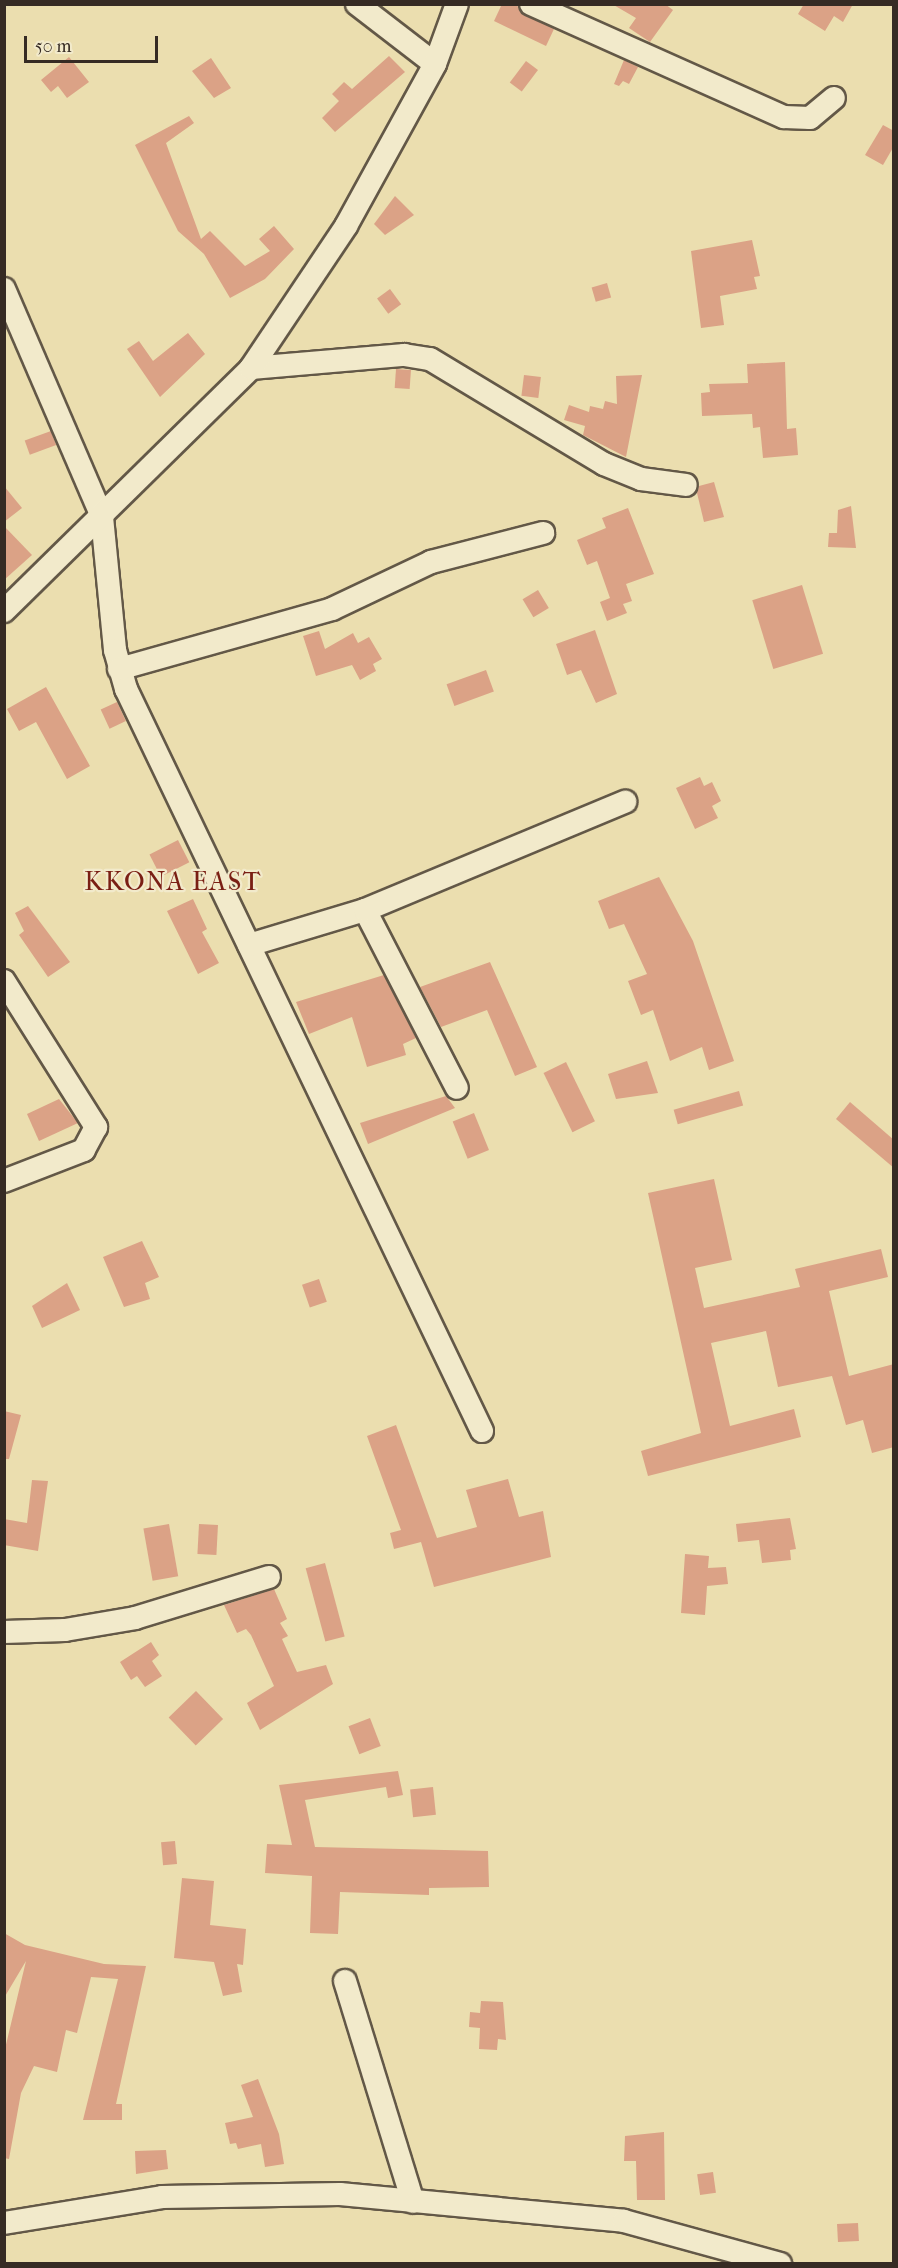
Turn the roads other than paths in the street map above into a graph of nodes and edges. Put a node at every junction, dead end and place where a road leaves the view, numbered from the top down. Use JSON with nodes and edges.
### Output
{"nodes":[{"id":1,"x":357,"y":4,"type":"edge"},
{"id":2,"x":457,"y":4,"type":"edge"},
{"id":3,"x":531,"y":4,"type":"edge"},
{"id":4,"x":435,"y":64,"type":"junction"},
{"id":5,"x":834,"y":98,"type":"dead end"},
{"id":6,"x":4,"y":289,"type":"edge"},
{"id":7,"x":251,"y":368,"type":"junction"},
{"id":8,"x":686,"y":484,"type":"dead end"},
{"id":9,"x":102,"y":517,"type":"junction"},
{"id":10,"x":543,"y":533,"type":"dead end"},
{"id":11,"x":4,"y":611,"type":"edge"},
{"id":12,"x":119,"y":669,"type":"junction"},
{"id":13,"x":626,"y":802,"type":"dead end"},
{"id":14,"x":365,"y":910,"type":"junction"},
{"id":15,"x":249,"y":945,"type":"junction"},
{"id":16,"x":8,"y":994,"type":"edge"},
{"id":17,"x":457,"y":1088,"type":"dead end"},
{"id":18,"x":4,"y":1182,"type":"edge"},
{"id":19,"x":482,"y":1431,"type":"dead end"},
{"id":20,"x":269,"y":1577,"type":"dead end"},
{"id":21,"x":4,"y":1632,"type":"edge"},
{"id":22,"x":345,"y":1981,"type":"dead end"},
{"id":23,"x":413,"y":2202,"type":"junction"},
{"id":24,"x":4,"y":2223,"type":"edge"},
{"id":25,"x":780,"y":2264,"type":"edge"}],
"edges":[{"from":1,"to":4,"type":"street"},
{"from":2,"to":4,"type":"street"},
{"from":3,"to":5,"type":"street"},
{"from":4,"to":7,"type":"street"},
{"from":6,"to":9,"type":"street"},
{"from":7,"to":8,"type":"street"},
{"from":7,"to":9,"type":"street"},
{"from":9,"to":11,"type":"street"},
{"from":9,"to":12,"type":"street"},
{"from":10,"to":12,"type":"street"},
{"from":12,"to":15,"type":"street"},
{"from":13,"to":14,"type":"street"},
{"from":14,"to":15,"type":"street"},
{"from":14,"to":17,"type":"street"},
{"from":15,"to":19,"type":"street"},
{"from":16,"to":18,"type":"street"},
{"from":20,"to":21,"type":"street"},
{"from":22,"to":23,"type":"street"},
{"from":23,"to":24,"type":"street"},
{"from":23,"to":25,"type":"street"}]}
